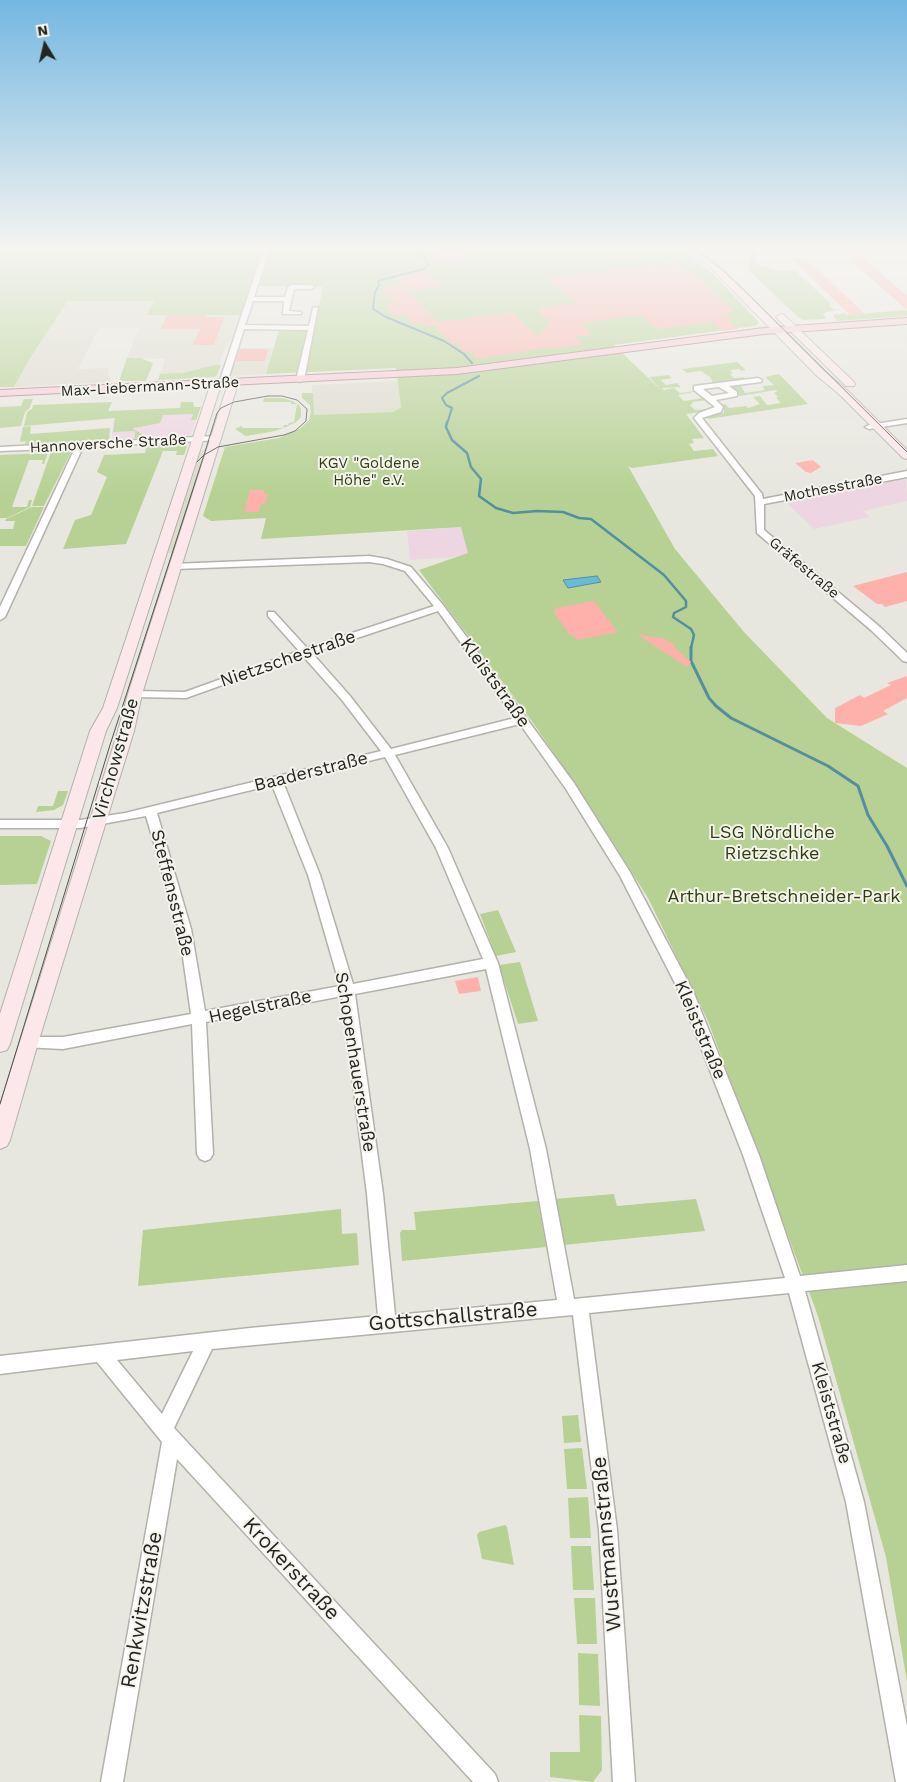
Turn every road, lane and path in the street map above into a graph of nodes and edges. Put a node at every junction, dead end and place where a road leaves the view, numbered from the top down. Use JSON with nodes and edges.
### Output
{"nodes":[{"id":1,"x":241,"y":331,"type":"edge"},
{"id":2,"x":311,"y":331,"type":"edge"},
{"id":3,"x":768,"y":331,"type":"edge"},
{"id":4,"x":778,"y":331,"type":"edge"},
{"id":5,"x":795,"y":331,"type":"edge"},
{"id":6,"x":300,"y":380,"type":"junction"},
{"id":7,"x":758,"y":380,"type":"dead end"},
{"id":8,"x":224,"y":383,"type":"junction"},
{"id":9,"x":719,"y":385,"type":"junction"},
{"id":10,"x":0,"y":394,"type":"edge"},
{"id":11,"x":710,"y":399,"type":"junction"},
{"id":12,"x":907,"y":422,"type":"edge"},
{"id":13,"x":890,"y":425,"type":"junction"},
{"id":14,"x":873,"y":427,"type":"junction"},
{"id":15,"x":207,"y":439,"type":"junction"},
{"id":16,"x":907,"y":441,"type":"edge"},
{"id":17,"x":80,"y":445,"type":"junction"},
{"id":18,"x":0,"y":449,"type":"edge"},
{"id":19,"x":907,"y":456,"type":"edge"},
{"id":20,"x":907,"y":474,"type":"edge"},
{"id":21,"x":760,"y":502,"type":"junction"},
{"id":22,"x":175,"y":566,"type":"junction"},
{"id":23,"x":440,"y":607,"type":"junction"},
{"id":24,"x":271,"y":614,"type":"dead end"},
{"id":25,"x":0,"y":617,"type":"edge"},
{"id":26,"x":306,"y":652,"type":"junction"},
{"id":27,"x":907,"y":659,"type":"edge"},
{"id":28,"x":135,"y":694,"type":"junction"},
{"id":29,"x":522,"y":720,"type":"junction"},
{"id":30,"x":388,"y":753,"type":"junction"},
{"id":31,"x":276,"y":780,"type":"junction"},
{"id":32,"x":151,"y":812,"type":"junction"},
{"id":33,"x":98,"y":822,"type":"junction"},
{"id":34,"x":0,"y":824,"type":"edge"},
{"id":35,"x":69,"y":824,"type":"junction"},
{"id":36,"x":491,"y":963,"type":"junction"},
{"id":37,"x":348,"y":989,"type":"junction"},
{"id":38,"x":199,"y":1019,"type":"junction"},
{"id":39,"x":28,"y":1043,"type":"junction"},
{"id":40,"x":0,"y":1044,"type":"edge"},
{"id":41,"x":0,"y":1140,"type":"edge"},
{"id":42,"x":205,"y":1154,"type":"dead end"},
{"id":43,"x":907,"y":1273,"type":"edge"},
{"id":44,"x":795,"y":1284,"type":"junction"},
{"id":45,"x":574,"y":1307,"type":"junction"},
{"id":46,"x":386,"y":1323,"type":"junction"},
{"id":47,"x":207,"y":1341,"type":"junction"},
{"id":48,"x":100,"y":1353,"type":"junction"},
{"id":49,"x":0,"y":1365,"type":"edge"},
{"id":50,"x":168,"y":1434,"type":"junction"},
{"id":51,"x":112,"y":1782,"type":"edge"},
{"id":52,"x":487,"y":1782,"type":"edge"},
{"id":53,"x":624,"y":1782,"type":"edge"},
{"id":54,"x":907,"y":1782,"type":"edge"}],
"edges":[{"from":1,"to":8,"type":"street","name":"Virchowstraße"},
{"from":2,"to":6,"type":"street"},
{"from":3,"to":6,"type":"main road","name":"Max-Liebermann-Straße"},
{"from":4,"to":14,"type":"main road"},
{"from":5,"to":13,"type":"main road"},
{"from":6,"to":8,"type":"main road","name":"Max-Liebermann-Straße"},
{"from":7,"to":9,"type":"street"},
{"from":8,"to":10,"type":"main road","name":"Max-Liebermann-Straße"},
{"from":8,"to":15,"type":"main road","name":"Virchowstraße"},
{"from":8,"to":15,"type":"main road","name":"Virchowstraße"},
{"from":9,"to":11,"type":"street"},
{"from":9,"to":11,"type":"street"},
{"from":11,"to":21,"type":"street"},
{"from":12,"to":13,"type":"street"},
{"from":13,"to":14,"type":"street"},
{"from":13,"to":16,"type":"main road"},
{"from":14,"to":19,"type":"main road"},
{"from":15,"to":17,"type":"street","name":"Hannoversche Straße"},
{"from":15,"to":22,"type":"main road","name":"Virchowstraße"},
{"from":15,"to":35,"type":"main road","name":"Virchowstraße"},
{"from":17,"to":18,"type":"street","name":"Hannoversche Straße"},
{"from":17,"to":25,"type":"street"},
{"from":20,"to":21,"type":"street","name":"Mothesstraße"},
{"from":21,"to":27,"type":"street","name":"Gräfestraße"},
{"from":22,"to":23,"type":"street","name":"Kleiststraße"},
{"from":22,"to":28,"type":"main road","name":"Virchowstraße"},
{"from":23,"to":26,"type":"street","name":"Nietzschestraße"},
{"from":23,"to":29,"type":"street","name":"Kleiststraße"},
{"from":24,"to":26,"type":"street","name":"Wustmannstraße"},
{"from":26,"to":28,"type":"street","name":"Nietzschestraße"},
{"from":26,"to":30,"type":"street","name":"Wustmannstraße"},
{"from":28,"to":33,"type":"main road","name":"Virchowstraße"},
{"from":29,"to":30,"type":"street","name":"Baaderstraße"},
{"from":29,"to":44,"type":"street","name":"Kleiststraße"},
{"from":30,"to":31,"type":"street","name":"Baaderstraße"},
{"from":30,"to":36,"type":"street","name":"Wustmannstraße"},
{"from":31,"to":32,"type":"street","name":"Baaderstraße"},
{"from":31,"to":37,"type":"street","name":"Schopenhauerstraße"},
{"from":32,"to":33,"type":"street","name":"Baaderstraße"},
{"from":32,"to":38,"type":"street","name":"Steffensstraße"},
{"from":33,"to":35,"type":"street","name":"Baaderstraße"},
{"from":33,"to":39,"type":"main road","name":"Virchowstraße"},
{"from":34,"to":35,"type":"street","name":"Baaderstraße"},
{"from":35,"to":40,"type":"main road","name":"Virchowstraße"},
{"from":36,"to":37,"type":"street","name":"Hegelstraße"},
{"from":36,"to":45,"type":"street","name":"Wustmannstraße"},
{"from":37,"to":38,"type":"street","name":"Hegelstraße"},
{"from":37,"to":46,"type":"street","name":"Schopenhauerstraße"},
{"from":38,"to":39,"type":"street","name":"Hegelstraße"},
{"from":38,"to":42,"type":"street","name":"Steffensstraße"},
{"from":39,"to":41,"type":"main road","name":"Virchowstraße"},
{"from":43,"to":44,"type":"street","name":"Gottschallstraße"},
{"from":44,"to":45,"type":"street","name":"Gottschallstraße"},
{"from":44,"to":54,"type":"street","name":"Kleiststraße"},
{"from":45,"to":46,"type":"street","name":"Gottschallstraße"},
{"from":45,"to":53,"type":"street","name":"Wustmannstraße"},
{"from":46,"to":47,"type":"street","name":"Gottschallstraße"},
{"from":47,"to":48,"type":"street","name":"Gottschallstraße"},
{"from":47,"to":50,"type":"street","name":"Renkwitzstraße"},
{"from":48,"to":49,"type":"street","name":"Gottschallstraße"},
{"from":48,"to":50,"type":"street","name":"Krokerstraße"},
{"from":50,"to":51,"type":"street","name":"Renkwitzstraße"},
{"from":50,"to":52,"type":"street","name":"Krokerstraße"}]}
